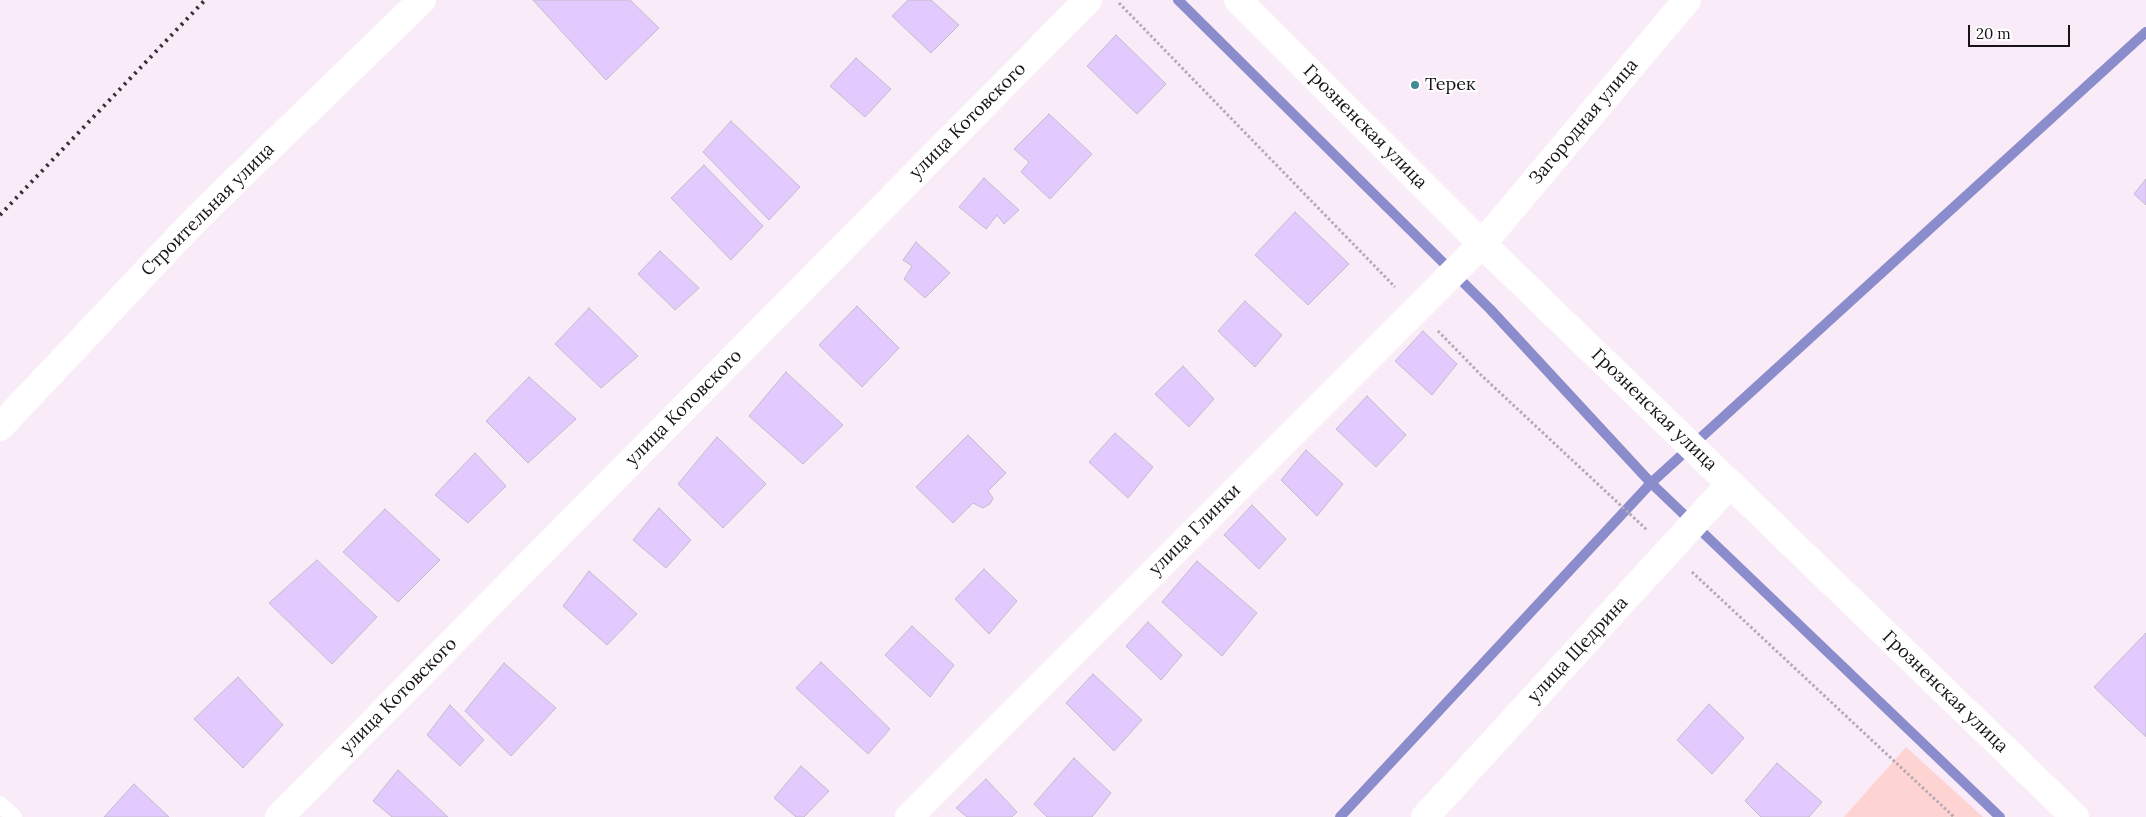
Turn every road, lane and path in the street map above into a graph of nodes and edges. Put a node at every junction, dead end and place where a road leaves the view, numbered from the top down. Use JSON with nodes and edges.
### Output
{"nodes":[{"id":1,"x":422,"y":0,"type":"edge"},
{"id":2,"x":1088,"y":0,"type":"edge"},
{"id":3,"x":1116,"y":0,"type":"edge"},
{"id":4,"x":1238,"y":0,"type":"edge"},
{"id":5,"x":1687,"y":0,"type":"edge"},
{"id":6,"x":1482,"y":244,"type":"junction"},
{"id":7,"x":1417,"y":309,"type":"junction"},
{"id":8,"x":0,"y":427,"type":"edge"},
{"id":9,"x":1730,"y":484,"type":"junction"},
{"id":10,"x":1669,"y":550,"type":"junction"},
{"id":11,"x":0,"y":804,"type":"edge"},
{"id":12,"x":14,"y":817,"type":"edge"},
{"id":13,"x":279,"y":817,"type":"edge"},
{"id":14,"x":909,"y":817,"type":"edge"},
{"id":15,"x":1425,"y":817,"type":"edge"},
{"id":16,"x":1954,"y":817,"type":"edge"},
{"id":17,"x":2075,"y":817,"type":"edge"}],
"edges":[{"from":1,"to":8,"type":"street","name":"Строительная улица"},
{"from":2,"to":13,"type":"street","name":"улица Котовского"},
{"from":3,"to":7,"type":"path"},
{"from":4,"to":6,"type":"street","name":"Грозненская улица"},
{"from":5,"to":6,"type":"street","name":"Загородная улица"},
{"from":6,"to":7,"type":"street","name":"улица Глинки"},
{"from":6,"to":9,"type":"street","name":"Грозненская улица"},
{"from":7,"to":10,"type":"path"},
{"from":7,"to":14,"type":"street","name":"улица Глинки"},
{"from":9,"to":10,"type":"street","name":"улица Щедрина"},
{"from":9,"to":17,"type":"street","name":"Грозненская улица"},
{"from":10,"to":15,"type":"street","name":"улица Щедрина"},
{"from":10,"to":16,"type":"path"},
{"from":11,"to":12,"type":"lane"}]}
